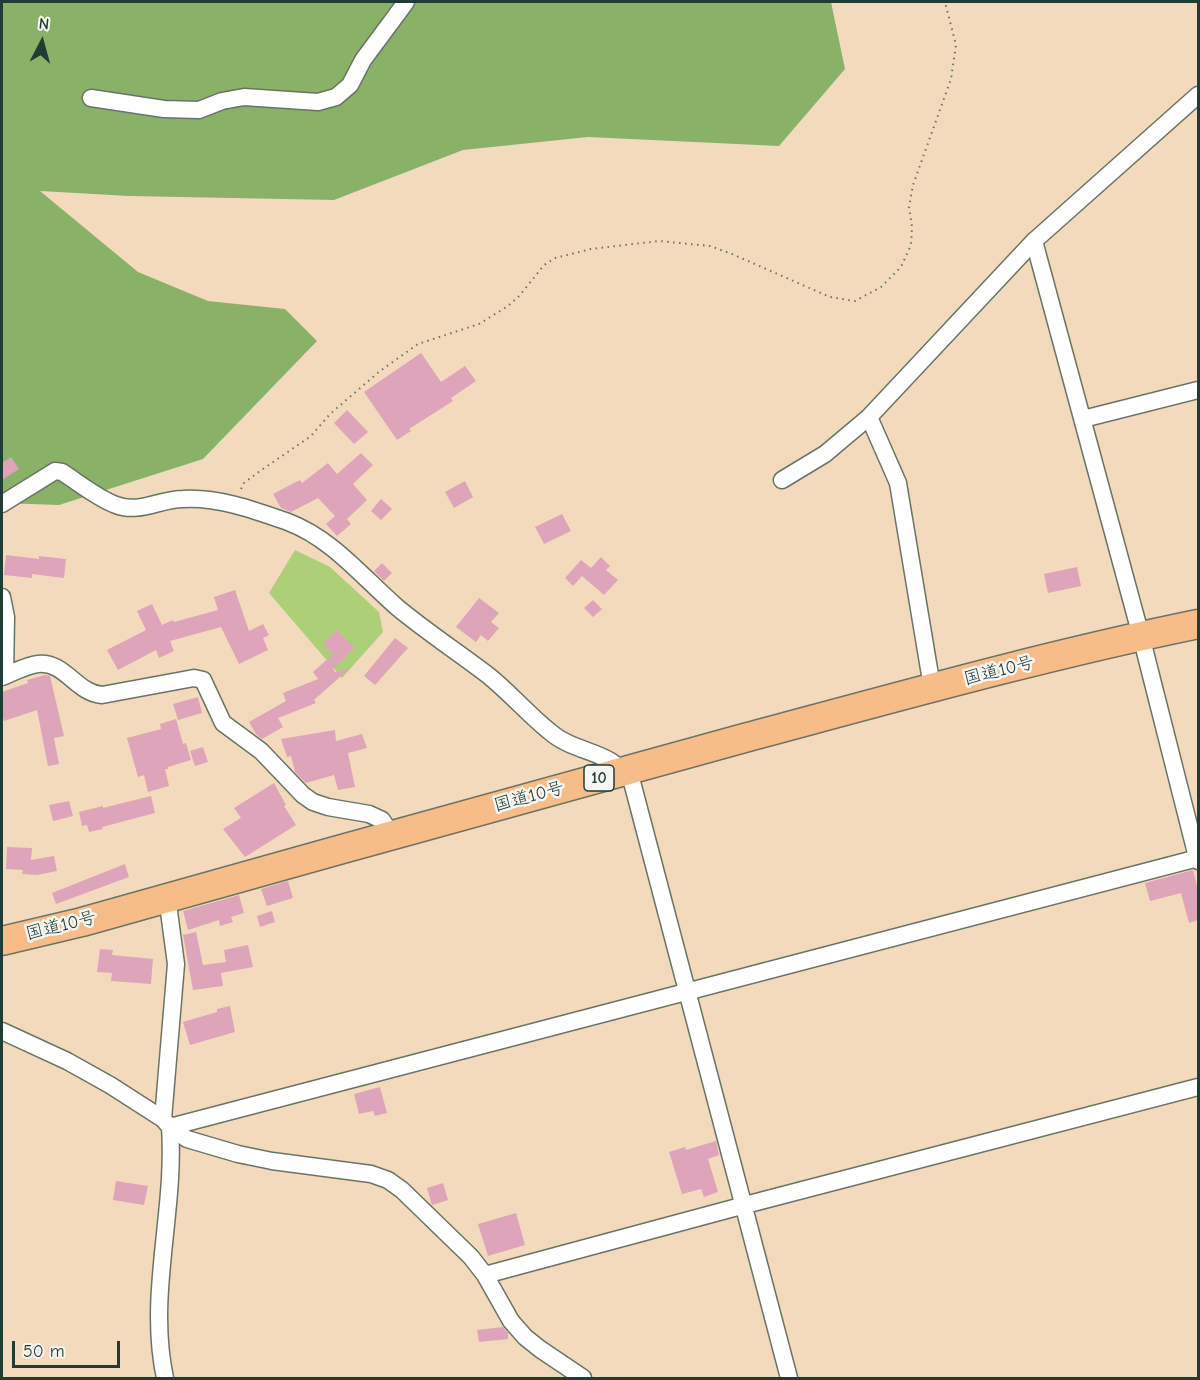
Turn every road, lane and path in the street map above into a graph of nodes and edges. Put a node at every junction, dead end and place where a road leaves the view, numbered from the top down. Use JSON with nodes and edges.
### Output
{"nodes":[{"id":1,"x":406,"y":2,"type":"edge"},
{"id":2,"x":942,"y":2,"type":"edge"},
{"id":3,"x":1198,"y":95,"type":"edge"},
{"id":4,"x":91,"y":98,"type":"dead end"},
{"id":5,"x":1034,"y":241,"type":"junction"},
{"id":6,"x":1198,"y":390,"type":"edge"},
{"id":7,"x":868,"y":417,"type":"junction"},
{"id":8,"x":1083,"y":419,"type":"junction"},
{"id":9,"x":782,"y":480,"type":"dead end"},
{"id":10,"x":2,"y":504,"type":"edge"},
{"id":11,"x":233,"y":504,"type":"junction"},
{"id":12,"x":2,"y":597,"type":"edge"},
{"id":13,"x":1198,"y":624,"type":"edge"},
{"id":14,"x":1141,"y":636,"type":"junction"},
{"id":15,"x":3,"y":676,"type":"edge"},
{"id":16,"x":932,"y":687,"type":"junction"},
{"id":17,"x":624,"y":770,"type":"junction"},
{"id":18,"x":392,"y":835,"type":"junction"},
{"id":19,"x":1198,"y":859,"type":"edge"},
{"id":20,"x":167,"y":897,"type":"junction"},
{"id":21,"x":2,"y":941,"type":"edge"},
{"id":22,"x":687,"y":992,"type":"junction"},
{"id":23,"x":2,"y":1030,"type":"edge"},
{"id":24,"x":1198,"y":1087,"type":"edge"},
{"id":25,"x":166,"y":1123,"type":"junction"},
{"id":26,"x":745,"y":1204,"type":"junction"},
{"id":27,"x":485,"y":1275,"type":"junction"},
{"id":28,"x":165,"y":1378,"type":"edge"},
{"id":29,"x":583,"y":1378,"type":"edge"},
{"id":30,"x":789,"y":1378,"type":"edge"}],
"edges":[{"from":1,"to":4,"type":"street"},
{"from":2,"to":11,"type":"path"},
{"from":3,"to":5,"type":"street"},
{"from":5,"to":7,"type":"street"},
{"from":5,"to":8,"type":"street"},
{"from":6,"to":8,"type":"street"},
{"from":7,"to":9,"type":"street"},
{"from":7,"to":16,"type":"street"},
{"from":8,"to":14,"type":"street"},
{"from":10,"to":11,"type":"street"},
{"from":11,"to":17,"type":"street"},
{"from":12,"to":15,"type":"street"},
{"from":13,"to":14,"type":"highway","name":"国道10号","number":"10"},
{"from":14,"to":16,"type":"highway","name":"国道10号","number":"10"},
{"from":14,"to":19,"type":"street"},
{"from":15,"to":18,"type":"street"},
{"from":16,"to":17,"type":"highway","name":"国道10号","number":"10"},
{"from":17,"to":18,"type":"highway","name":"国道10号","number":"10"},
{"from":17,"to":22,"type":"street"},
{"from":18,"to":20,"type":"highway","name":"国道10号","number":"10"},
{"from":19,"to":22,"type":"street"},
{"from":20,"to":21,"type":"highway","name":"国道10号","number":"10"},
{"from":20,"to":25,"type":"street"},
{"from":22,"to":25,"type":"street"},
{"from":22,"to":26,"type":"street"},
{"from":23,"to":25,"type":"street"},
{"from":24,"to":26,"type":"street"},
{"from":25,"to":27,"type":"street"},
{"from":25,"to":28,"type":"street"},
{"from":26,"to":27,"type":"street"},
{"from":26,"to":30,"type":"street"},
{"from":27,"to":29,"type":"street"}]}
